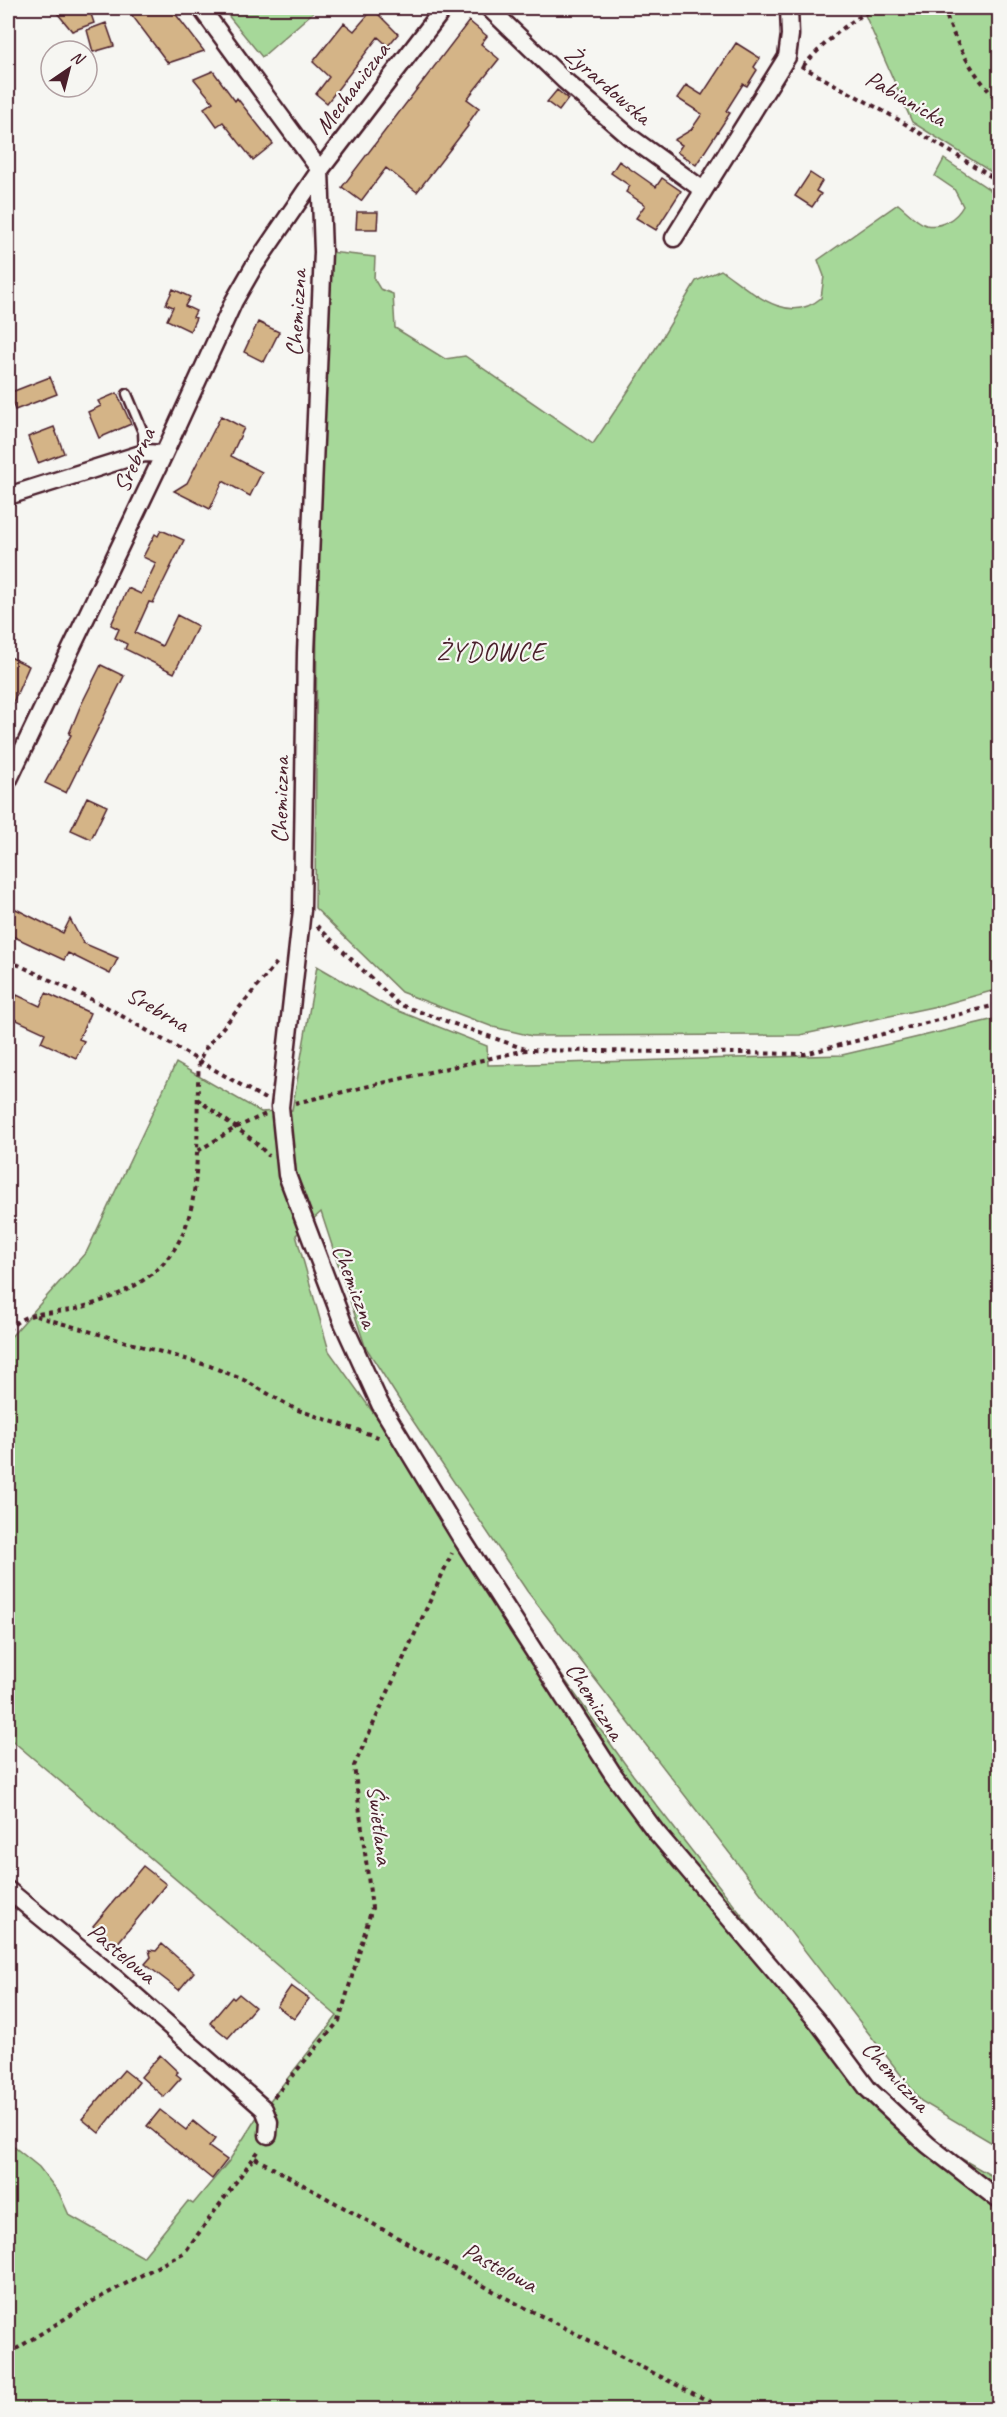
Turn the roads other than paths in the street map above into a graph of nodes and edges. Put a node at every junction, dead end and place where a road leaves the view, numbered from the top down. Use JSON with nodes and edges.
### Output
{"nodes":[{"id":1,"x":201,"y":8,"type":"edge"},
{"id":2,"x":444,"y":8,"type":"edge"},
{"id":3,"x":489,"y":8,"type":"edge"},
{"id":4,"x":789,"y":8,"type":"edge"},
{"id":5,"x":320,"y":170,"type":"junction"},
{"id":6,"x":703,"y":190,"type":"junction"},
{"id":7,"x":674,"y":238,"type":"dead end"},
{"id":8,"x":127,"y":394,"type":"dead end"},
{"id":9,"x":144,"y":453,"type":"junction"},
{"id":10,"x":164,"y":454,"type":"junction"},
{"id":11,"x":8,"y":496,"type":"edge"},
{"id":12,"x":8,"y":781,"type":"edge"},
{"id":13,"x":8,"y":1890,"type":"edge"},
{"id":14,"x":268,"y":2135,"type":"dead end"},
{"id":15,"x":999,"y":2201,"type":"edge"}],
"edges":[{"from":1,"to":5,"type":"street"},
{"from":2,"to":5,"type":"street","name":"Mechaniczna"},
{"from":3,"to":6,"type":"street","name":"Żyrardowska"},
{"from":4,"to":6,"type":"street"},
{"from":5,"to":10,"type":"street","name":"Srebrna"},
{"from":5,"to":15,"type":"street","name":"Chemiczna"},
{"from":6,"to":7,"type":"street"},
{"from":8,"to":9,"type":"lane"},
{"from":9,"to":10,"type":"street"},
{"from":9,"to":11,"type":"street"},
{"from":10,"to":12,"type":"street","name":"Srebrna"},
{"from":13,"to":14,"type":"street","name":"Pastelowa"}]}
